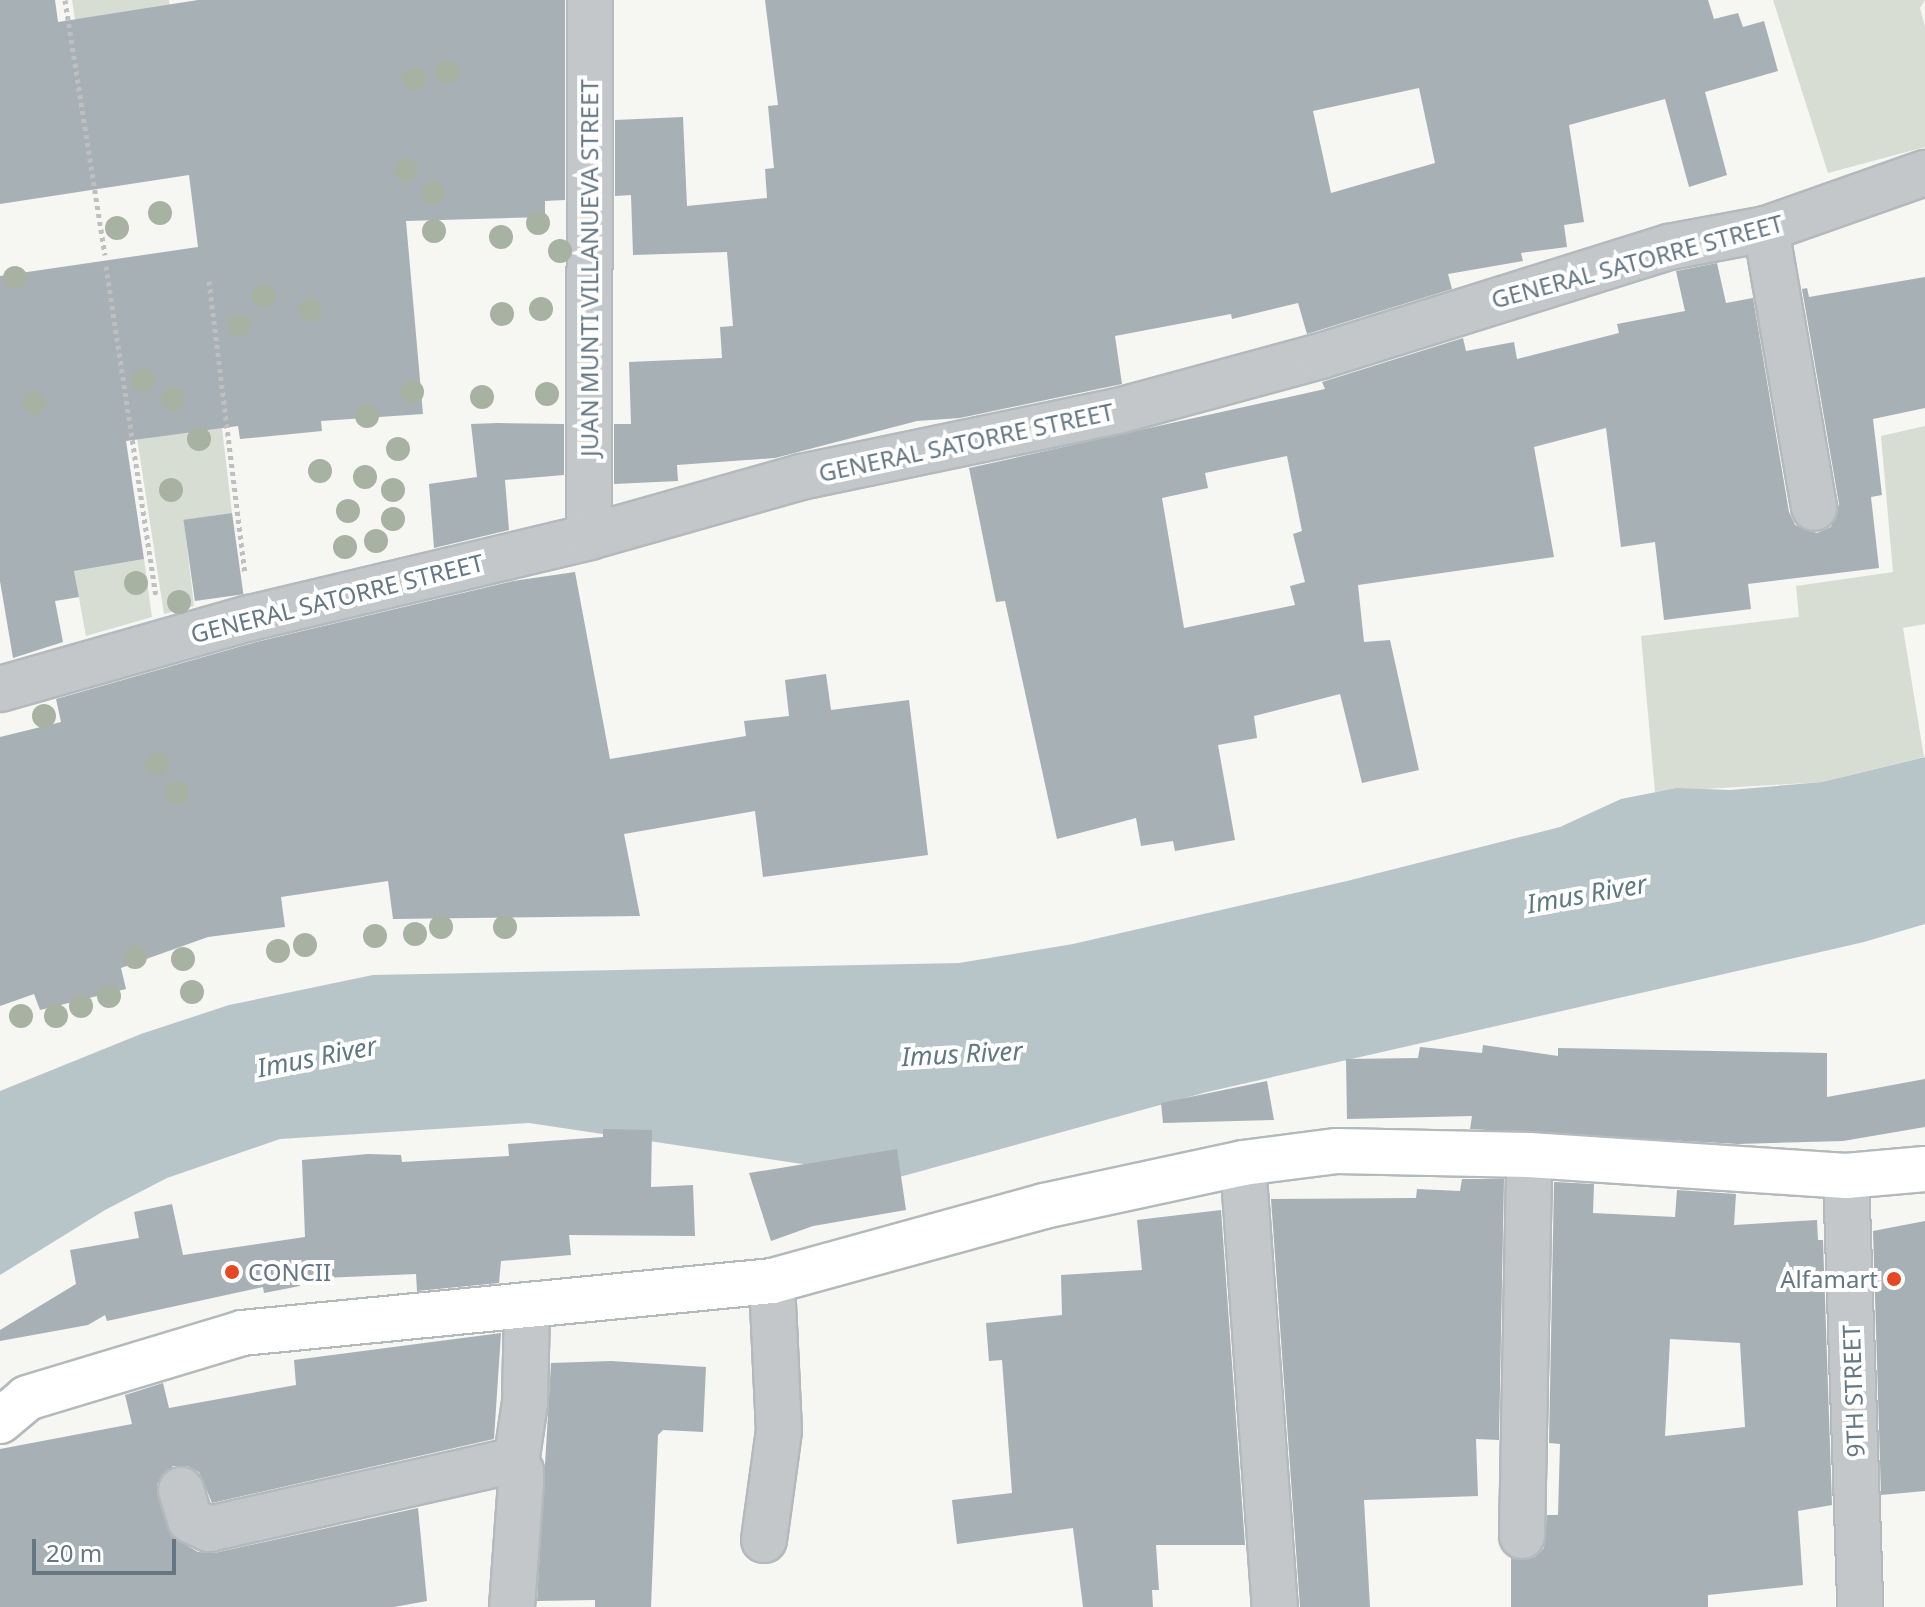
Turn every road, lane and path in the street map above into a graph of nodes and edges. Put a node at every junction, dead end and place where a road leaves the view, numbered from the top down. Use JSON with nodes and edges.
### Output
{"nodes":[{"id":1,"x":65,"y":0,"type":"edge"},
{"id":2,"x":590,"y":0,"type":"edge"},
{"id":3,"x":1925,"y":173,"type":"edge"},
{"id":4,"x":1766,"y":229,"type":"junction"},
{"id":5,"x":105,"y":255,"type":"dead end"},
{"id":6,"x":106,"y":266,"type":"dead end"},
{"id":7,"x":209,"y":281,"type":"dead end"},
{"id":8,"x":1814,"y":508,"type":"dead end"},
{"id":9,"x":589,"y":537,"type":"junction"},
{"id":10,"x":250,"y":618,"type":"junction"},
{"id":11,"x":162,"y":642,"type":"junction"},
{"id":12,"x":0,"y":689,"type":"edge"},
{"id":13,"x":1529,"y":1155,"type":"junction"},
{"id":14,"x":1243,"y":1163,"type":"junction"},
{"id":15,"x":1925,"y":1169,"type":"edge"},
{"id":16,"x":1846,"y":1176,"type":"junction"},
{"id":17,"x":772,"y":1281,"type":"junction"},
{"id":18,"x":527,"y":1306,"type":"junction"},
{"id":19,"x":0,"y":1421,"type":"edge"},
{"id":20,"x":516,"y":1463,"type":"junction"},
{"id":21,"x":181,"y":1490,"type":"dead end"},
{"id":22,"x":1522,"y":1536,"type":"dead end"},
{"id":23,"x":764,"y":1540,"type":"dead end"},
{"id":24,"x":512,"y":1607,"type":"edge"},
{"id":25,"x":1275,"y":1607,"type":"edge"},
{"id":26,"x":1860,"y":1607,"type":"edge"}],
"edges":[{"from":1,"to":5,"type":"path"},
{"from":2,"to":9,"type":"street","name":"JUAN MUNTI VILLANUEVA STREET"},
{"from":3,"to":4,"type":"street","name":"GENERAL SATORRE STREET"},
{"from":4,"to":8,"type":"street"},
{"from":4,"to":9,"type":"street","name":"GENERAL SATORRE STREET"},
{"from":6,"to":11,"type":"path"},
{"from":7,"to":10,"type":"path"},
{"from":9,"to":10,"type":"street","name":"GENERAL SATORRE STREET"},
{"from":10,"to":11,"type":"street","name":"GENERAL SATORRE STREET"},
{"from":11,"to":12,"type":"street","name":"GENERAL SATORRE STREET"},
{"from":13,"to":14,"type":"main road"},
{"from":13,"to":16,"type":"main road"},
{"from":13,"to":22,"type":"street"},
{"from":14,"to":17,"type":"main road"},
{"from":14,"to":25,"type":"street"},
{"from":15,"to":16,"type":"main road"},
{"from":16,"to":26,"type":"street","name":"9TH STREET"},
{"from":17,"to":18,"type":"main road"},
{"from":17,"to":23,"type":"street"},
{"from":18,"to":19,"type":"main road"},
{"from":18,"to":20,"type":"street"},
{"from":20,"to":21,"type":"street"},
{"from":20,"to":24,"type":"street"}]}
